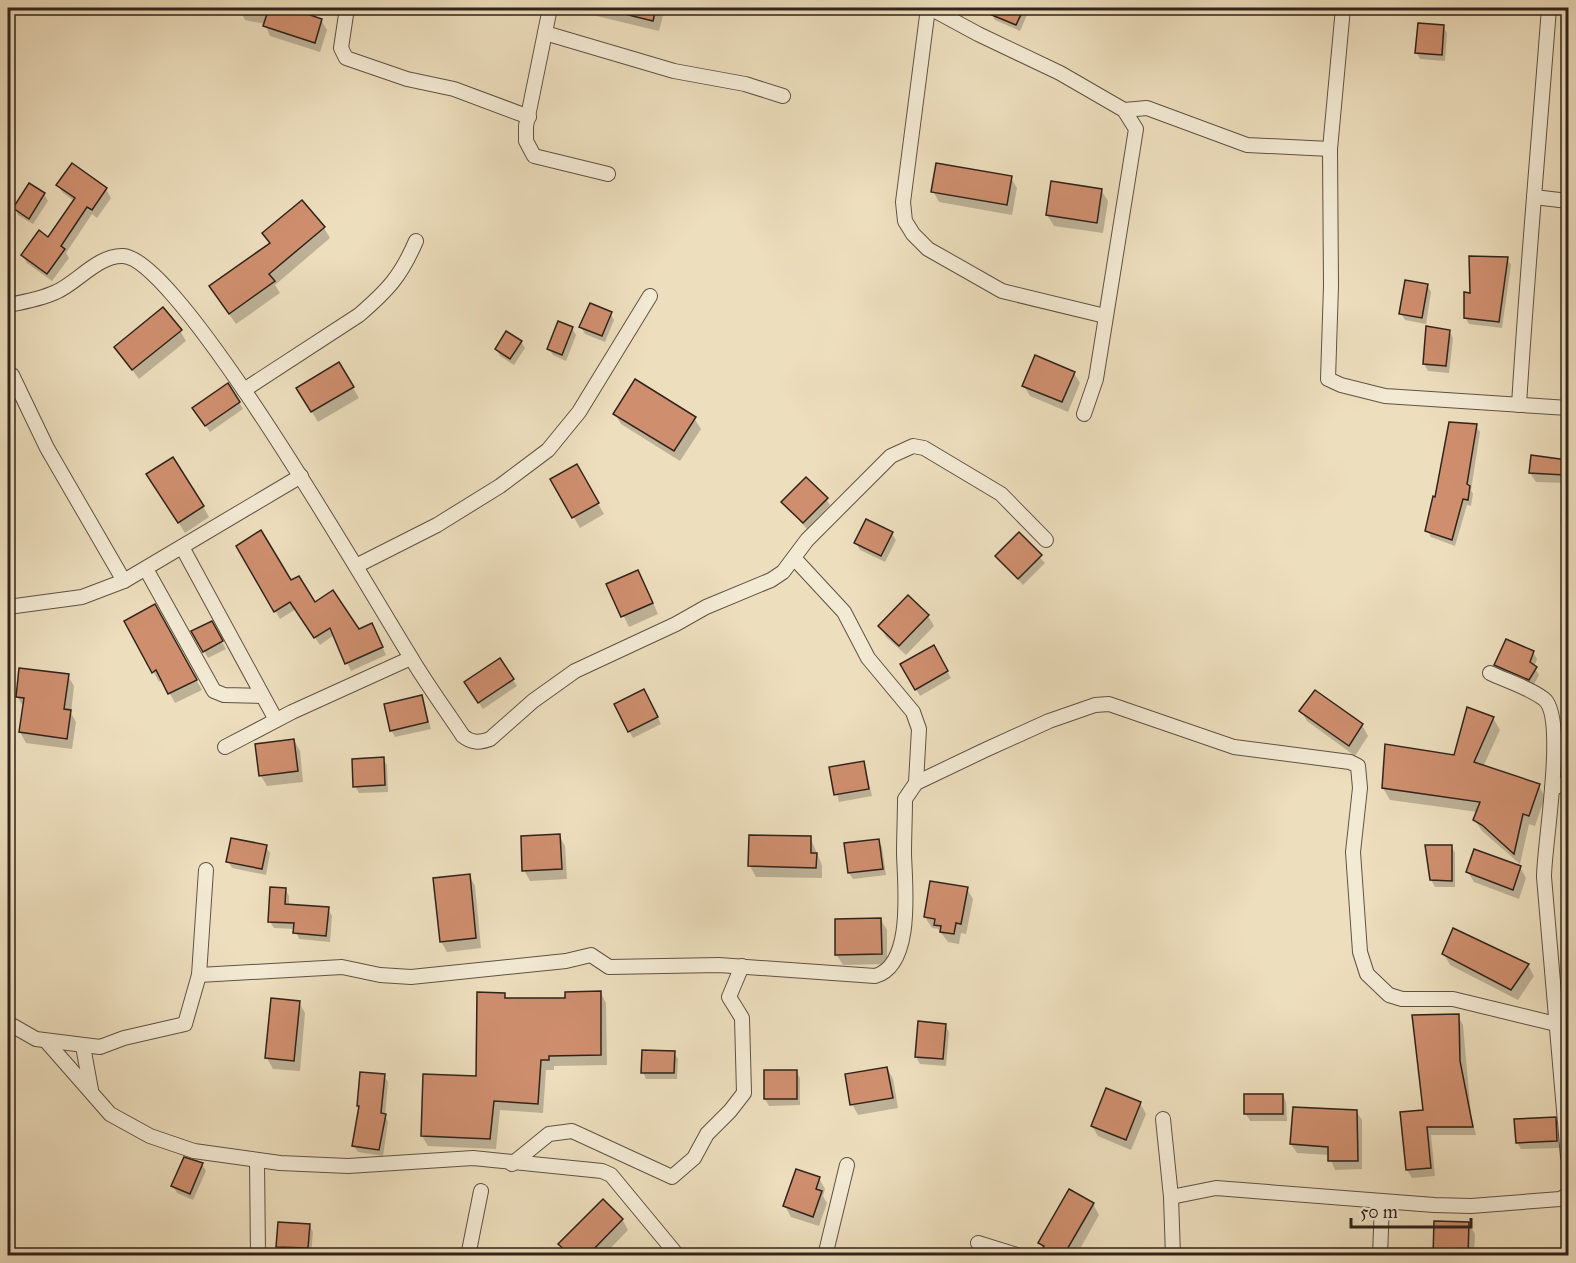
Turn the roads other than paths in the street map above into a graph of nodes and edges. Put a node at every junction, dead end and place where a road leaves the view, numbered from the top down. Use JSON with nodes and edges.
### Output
{"nodes":[{"id":1,"x":347,"y":8,"type":"edge"},
{"id":2,"x":550,"y":8,"type":"edge"},
{"id":3,"x":929,"y":8,"type":"edge"},
{"id":4,"x":1343,"y":8,"type":"edge"},
{"id":5,"x":1549,"y":8,"type":"edge"},
{"id":6,"x":545,"y":33,"type":"junction"},
{"id":7,"x":783,"y":96,"type":"dead end"},
{"id":8,"x":1124,"y":110,"type":"junction"},
{"id":9,"x":529,"y":117,"type":"junction"},
{"id":10,"x":1330,"y":149,"type":"junction"},
{"id":11,"x":608,"y":174,"type":"dead end"},
{"id":12,"x":1534,"y":197,"type":"junction"},
{"id":13,"x":1569,"y":201,"type":"edge"},
{"id":14,"x":416,"y":241,"type":"dead end"},
{"id":15,"x":650,"y":296,"type":"dead end"},
{"id":16,"x":8,"y":305,"type":"edge"},
{"id":17,"x":1105,"y":316,"type":"junction"},
{"id":18,"x":12,"y":375,"type":"dead end"},
{"id":19,"x":244,"y":390,"type":"junction"},
{"id":20,"x":1519,"y":405,"type":"junction"},
{"id":21,"x":1569,"y":408,"type":"edge"},
{"id":22,"x":1084,"y":414,"type":"dead end"},
{"id":23,"x":301,"y":476,"type":"junction"},
{"id":24,"x":1046,"y":540,"type":"dead end"},
{"id":25,"x":182,"y":547,"type":"junction"},
{"id":26,"x":794,"y":558,"type":"junction"},
{"id":27,"x":356,"y":566,"type":"junction"},
{"id":28,"x":146,"y":569,"type":"junction"},
{"id":29,"x":124,"y":581,"type":"junction"},
{"id":30,"x":8,"y":607,"type":"edge"},
{"id":31,"x":411,"y":658,"type":"junction"},
{"id":32,"x":1490,"y":673,"type":"dead end"},
{"id":33,"x":262,"y":696,"type":"junction"},
{"id":34,"x":276,"y":720,"type":"junction"},
{"id":35,"x":225,"y":747,"type":"dead end"},
{"id":36,"x":916,"y":783,"type":"junction"},
{"id":37,"x":1569,"y":783,"type":"edge"},
{"id":38,"x":1552,"y":788,"type":"junction"},
{"id":39,"x":206,"y":870,"type":"dead end"},
{"id":40,"x":742,"y":966,"type":"junction"},
{"id":41,"x":199,"y":975,"type":"junction"},
{"id":42,"x":8,"y":1023,"type":"edge"},
{"id":43,"x":1556,"y":1024,"type":"junction"},
{"id":44,"x":46,"y":1041,"type":"junction"},
{"id":45,"x":83,"y":1046,"type":"junction"},
{"id":46,"x":91,"y":1090,"type":"junction"},
{"id":47,"x":1566,"y":1115,"type":"edge"},
{"id":48,"x":1163,"y":1119,"type":"dead end"},
{"id":49,"x":1569,"y":1157,"type":"edge"},
{"id":50,"x":256,"y":1161,"type":"junction"},
{"id":51,"x":512,"y":1164,"type":"junction"},
{"id":52,"x":847,"y":1165,"type":"dead end"},
{"id":53,"x":481,"y":1191,"type":"dead end"},
{"id":54,"x":1569,"y":1195,"type":"edge"},
{"id":55,"x":1171,"y":1197,"type":"junction"},
{"id":56,"x":1382,"y":1203,"type":"junction"},
{"id":57,"x":978,"y":1243,"type":"dead end"},
{"id":58,"x":1172,"y":1255,"type":"edge"},
{"id":59,"x":258,"y":1256,"type":"edge"},
{"id":60,"x":468,"y":1256,"type":"edge"},
{"id":61,"x":678,"y":1256,"type":"edge"},
{"id":62,"x":825,"y":1256,"type":"edge"},
{"id":63,"x":1020,"y":1256,"type":"edge"},
{"id":64,"x":1380,"y":1256,"type":"edge"}],
"edges":[{"from":1,"to":9,"type":"street"},
{"from":2,"to":6,"type":"street"},
{"from":3,"to":8,"type":"street"},
{"from":3,"to":17,"type":"street"},
{"from":4,"to":10,"type":"street"},
{"from":5,"to":12,"type":"street"},
{"from":6,"to":7,"type":"street"},
{"from":6,"to":9,"type":"street"},
{"from":8,"to":10,"type":"street"},
{"from":8,"to":17,"type":"street"},
{"from":9,"to":11,"type":"street"},
{"from":10,"to":20,"type":"street"},
{"from":12,"to":13,"type":"street"},
{"from":12,"to":20,"type":"street"},
{"from":14,"to":19,"type":"street"},
{"from":15,"to":27,"type":"street"},
{"from":16,"to":19,"type":"street"},
{"from":17,"to":22,"type":"street"},
{"from":18,"to":29,"type":"street"},
{"from":19,"to":23,"type":"street"},
{"from":20,"to":21,"type":"street"},
{"from":23,"to":25,"type":"street"},
{"from":23,"to":27,"type":"street"},
{"from":24,"to":26,"type":"street"},
{"from":25,"to":28,"type":"street"},
{"from":25,"to":33,"type":"street"},
{"from":26,"to":31,"type":"street"},
{"from":26,"to":36,"type":"street"},
{"from":27,"to":31,"type":"street"},
{"from":28,"to":29,"type":"street"},
{"from":28,"to":33,"type":"street"},
{"from":29,"to":30,"type":"street"},
{"from":31,"to":34,"type":"street"},
{"from":32,"to":38,"type":"street"},
{"from":33,"to":34,"type":"street"},
{"from":34,"to":35,"type":"street"},
{"from":36,"to":40,"type":"street"},
{"from":36,"to":43,"type":"street"},
{"from":37,"to":38,"type":"street"},
{"from":38,"to":43,"type":"street"},
{"from":39,"to":41,"type":"street"},
{"from":40,"to":41,"type":"street"},
{"from":40,"to":51,"type":"street"},
{"from":41,"to":45,"type":"street"},
{"from":42,"to":44,"type":"street"},
{"from":43,"to":47,"type":"street"},
{"from":44,"to":45,"type":"street"},
{"from":44,"to":46,"type":"street"},
{"from":45,"to":46,"type":"street"},
{"from":46,"to":50,"type":"street"},
{"from":47,"to":49,"type":"street"},
{"from":48,"to":55,"type":"street"},
{"from":50,"to":51,"type":"street"},
{"from":50,"to":59,"type":"street"},
{"from":51,"to":61,"type":"street"},
{"from":52,"to":62,"type":"street"},
{"from":53,"to":60,"type":"street"},
{"from":54,"to":56,"type":"street"},
{"from":55,"to":56,"type":"street"},
{"from":55,"to":58,"type":"street"},
{"from":56,"to":64,"type":"street"},
{"from":57,"to":63,"type":"street"}]}
